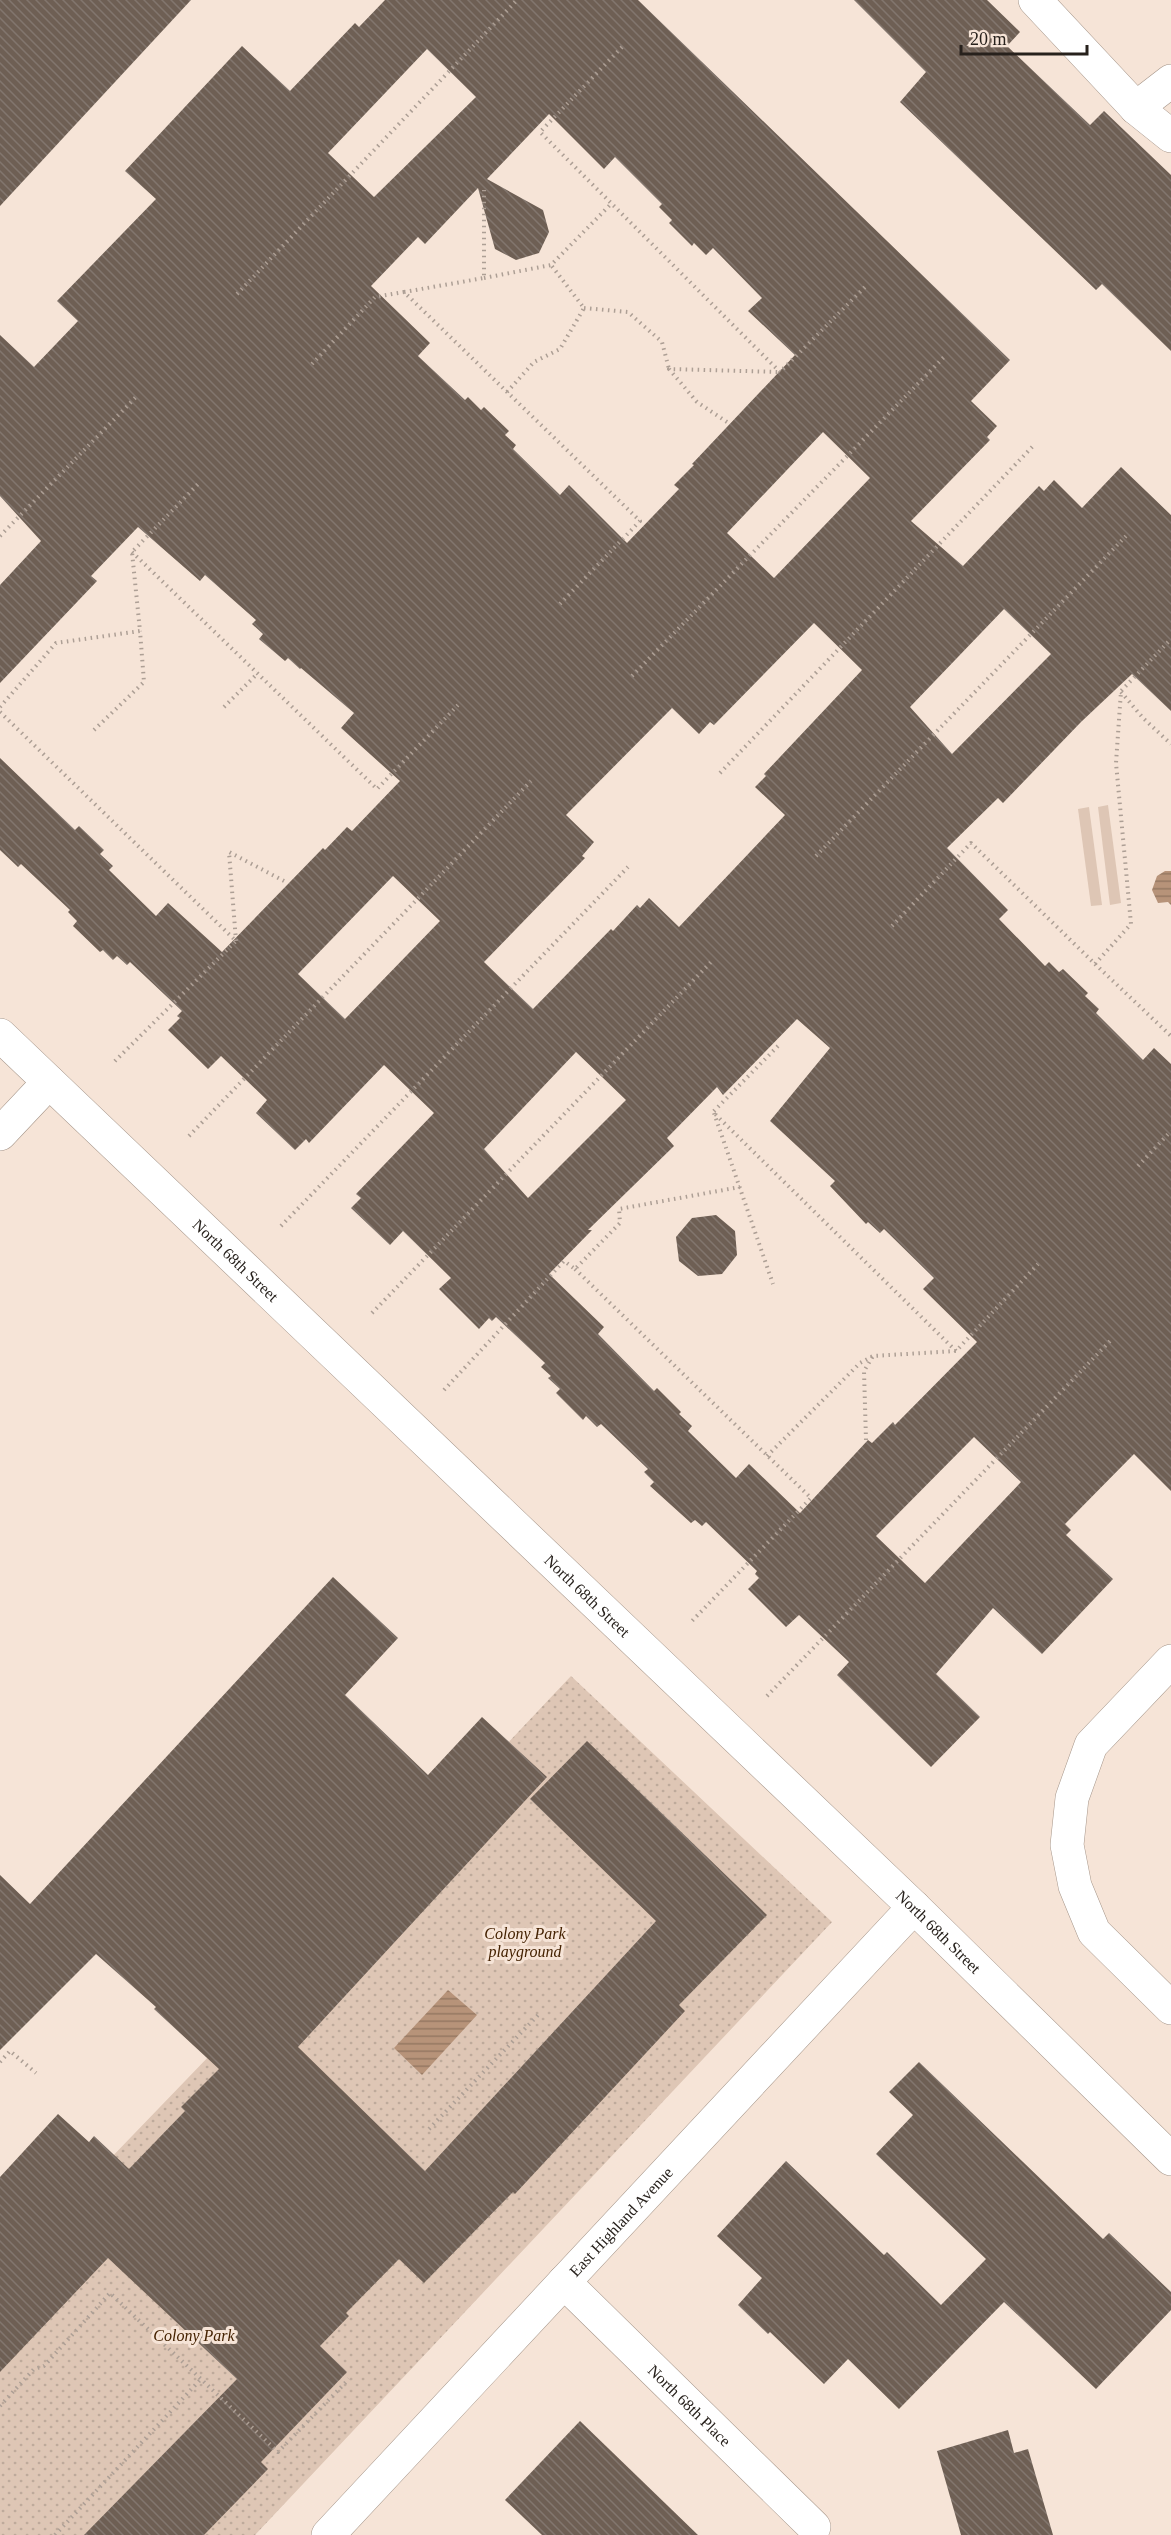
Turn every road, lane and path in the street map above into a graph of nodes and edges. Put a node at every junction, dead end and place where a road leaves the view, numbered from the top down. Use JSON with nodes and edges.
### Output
{"nodes":[{"id":1,"x":518,"y":0,"type":"edge"},
{"id":2,"x":1035,"y":0,"type":"edge"},
{"id":3,"x":622,"y":48,"type":"dead end"},
{"id":4,"x":1171,"y":81,"type":"edge"},
{"id":5,"x":1136,"y":108,"type":"junction"},
{"id":6,"x":1171,"y":136,"type":"edge"},
{"id":7,"x":484,"y":190,"type":"dead end"},
{"id":8,"x":611,"y":204,"type":"junction"},
{"id":9,"x":551,"y":265,"type":"junction"},
{"id":10,"x":484,"y":278,"type":"junction"},
{"id":11,"x":868,"y":284,"type":"dead end"},
{"id":12,"x":404,"y":292,"type":"junction"},
{"id":13,"x":237,"y":294,"type":"dead end"},
{"id":14,"x":584,"y":308,"type":"junction"},
{"id":15,"x":944,"y":357,"type":"dead end"},
{"id":16,"x":312,"y":364,"type":"dead end"},
{"id":17,"x":669,"y":369,"type":"junction"},
{"id":18,"x":780,"y":372,"type":"junction"},
{"id":19,"x":507,"y":392,"type":"junction"},
{"id":20,"x":136,"y":397,"type":"dead end"},
{"id":21,"x":727,"y":422,"type":"dead end"},
{"id":22,"x":1035,"y":444,"type":"dead end"},
{"id":23,"x":200,"y":482,"type":"dead end"},
{"id":24,"x":0,"y":536,"type":"edge"},
{"id":25,"x":1126,"y":536,"type":"dead end"},
{"id":26,"x":132,"y":552,"type":"junction"},
{"id":27,"x":557,"y":607,"type":"dead end"},
{"id":28,"x":140,"y":631,"type":"junction"},
{"id":29,"x":1171,"y":639,"type":"edge"},
{"id":30,"x":258,"y":673,"type":"junction"},
{"id":31,"x":632,"y":676,"type":"dead end"},
{"id":32,"x":1121,"y":691,"type":"junction"},
{"id":33,"x":459,"y":704,"type":"dead end"},
{"id":34,"x":0,"y":707,"type":"edge"},
{"id":35,"x":224,"y":707,"type":"dead end"},
{"id":36,"x":0,"y":712,"type":"edge"},
{"id":37,"x":94,"y":730,"type":"dead end"},
{"id":38,"x":1171,"y":744,"type":"edge"},
{"id":39,"x":720,"y":773,"type":"dead end"},
{"id":40,"x":531,"y":781,"type":"dead end"},
{"id":41,"x":816,"y":856,"type":"dead end"},
{"id":42,"x":628,"y":867,"type":"dead end"},
{"id":43,"x":284,"y":881,"type":"dead end"},
{"id":44,"x":892,"y":926,"type":"dead end"},
{"id":45,"x":236,"y":941,"type":"junction"},
{"id":46,"x":711,"y":962,"type":"dead end"},
{"id":47,"x":1095,"y":964,"type":"junction"},
{"id":48,"x":1171,"y":1036,"type":"edge"},
{"id":49,"x":2,"y":1041,"type":"edge"},
{"id":50,"x":778,"y":1046,"type":"dead end"},
{"id":51,"x":112,"y":1064,"type":"dead end"},
{"id":52,"x":49,"y":1082,"type":"junction"},
{"id":53,"x":713,"y":1112,"type":"junction"},
{"id":54,"x":1171,"y":1131,"type":"edge"},
{"id":55,"x":0,"y":1134,"type":"edge"},
{"id":56,"x":189,"y":1136,"type":"dead end"},
{"id":57,"x":1138,"y":1166,"type":"dead end"},
{"id":58,"x":740,"y":1187,"type":"junction"},
{"id":59,"x":281,"y":1226,"type":"dead end"},
{"id":60,"x":1038,"y":1264,"type":"dead end"},
{"id":61,"x":575,"y":1269,"type":"junction"},
{"id":62,"x":773,"y":1284,"type":"dead end"},
{"id":63,"x":372,"y":1313,"type":"dead end"},
{"id":64,"x":1112,"y":1339,"type":"dead end"},
{"id":65,"x":956,"y":1351,"type":"junction"},
{"id":66,"x":873,"y":1356,"type":"junction"},
{"id":67,"x":444,"y":1390,"type":"dead end"},
{"id":68,"x":866,"y":1440,"type":"dead end"},
{"id":69,"x":767,"y":1456,"type":"junction"},
{"id":70,"x":690,"y":1623,"type":"dead end"},
{"id":71,"x":1171,"y":1661,"type":"edge"},
{"id":72,"x":767,"y":1696,"type":"dead end"},
{"id":73,"x":914,"y":1907,"type":"junction"},
{"id":74,"x":1171,"y":2008,"type":"edge"},
{"id":75,"x":539,"y":2014,"type":"dead end"},
{"id":76,"x":0,"y":2062,"type":"edge"},
{"id":77,"x":36,"y":2073,"type":"dead end"},
{"id":78,"x":429,"y":2129,"type":"dead end"},
{"id":79,"x":1171,"y":2159,"type":"edge"},
{"id":80,"x":564,"y":2282,"type":"junction"},
{"id":81,"x":201,"y":2379,"type":"junction"},
{"id":82,"x":349,"y":2379,"type":"dead end"},
{"id":83,"x":0,"y":2406,"type":"edge"},
{"id":84,"x":814,"y":2527,"type":"dead end"},
{"id":85,"x":55,"y":2535,"type":"edge"},
{"id":86,"x":328,"y":2535,"type":"edge"}],
"edges":[{"from":1,"to":13,"type":"path"},
{"from":2,"to":5,"type":"street"},
{"from":3,"to":8,"type":"path"},
{"from":4,"to":5,"type":"street"},
{"from":5,"to":6,"type":"street"},
{"from":7,"to":10,"type":"path"},
{"from":8,"to":9,"type":"path"},
{"from":8,"to":18,"type":"path"},
{"from":9,"to":10,"type":"path"},
{"from":9,"to":14,"type":"path"},
{"from":10,"to":12,"type":"path"},
{"from":11,"to":18,"type":"path"},
{"from":12,"to":16,"type":"path"},
{"from":12,"to":19,"type":"path"},
{"from":14,"to":17,"type":"path"},
{"from":14,"to":19,"type":"path"},
{"from":15,"to":31,"type":"path"},
{"from":17,"to":18,"type":"path"},
{"from":17,"to":21,"type":"path"},
{"from":19,"to":27,"type":"path"},
{"from":20,"to":24,"type":"path"},
{"from":22,"to":39,"type":"path"},
{"from":23,"to":26,"type":"path"},
{"from":25,"to":41,"type":"path"},
{"from":26,"to":28,"type":"path"},
{"from":26,"to":30,"type":"path"},
{"from":28,"to":34,"type":"path"},
{"from":28,"to":37,"type":"path"},
{"from":29,"to":32,"type":"path"},
{"from":30,"to":33,"type":"path"},
{"from":30,"to":35,"type":"path"},
{"from":32,"to":38,"type":"path"},
{"from":32,"to":47,"type":"path"},
{"from":36,"to":45,"type":"path"},
{"from":40,"to":56,"type":"path"},
{"from":42,"to":59,"type":"path"},
{"from":43,"to":45,"type":"path"},
{"from":44,"to":47,"type":"path"},
{"from":45,"to":51,"type":"path"},
{"from":46,"to":63,"type":"path"},
{"from":47,"to":48,"type":"path"},
{"from":49,"to":52,"type":"street","name":"North 68th Street"},
{"from":50,"to":53,"type":"path"},
{"from":52,"to":55,"type":"street"},
{"from":52,"to":73,"type":"street","name":"North 68th Street"},
{"from":53,"to":58,"type":"path"},
{"from":53,"to":65,"type":"path"},
{"from":54,"to":57,"type":"path"},
{"from":58,"to":61,"type":"path"},
{"from":58,"to":62,"type":"path"},
{"from":60,"to":65,"type":"path"},
{"from":61,"to":67,"type":"path"},
{"from":61,"to":69,"type":"path"},
{"from":64,"to":72,"type":"path"},
{"from":65,"to":66,"type":"path"},
{"from":66,"to":68,"type":"path"},
{"from":66,"to":69,"type":"path"},
{"from":69,"to":70,"type":"path"},
{"from":71,"to":74,"type":"street"},
{"from":73,"to":79,"type":"street","name":"North 68th Street"},
{"from":73,"to":80,"type":"street","name":"East Highland Avenue"},
{"from":75,"to":78,"type":"path"},
{"from":76,"to":77,"type":"path"},
{"from":80,"to":84,"type":"street","name":"North 68th Place"},
{"from":80,"to":86,"type":"street","name":"East Highland Avenue"},
{"from":81,"to":82,"type":"path"},
{"from":81,"to":83,"type":"path"},
{"from":81,"to":85,"type":"path"}]}
